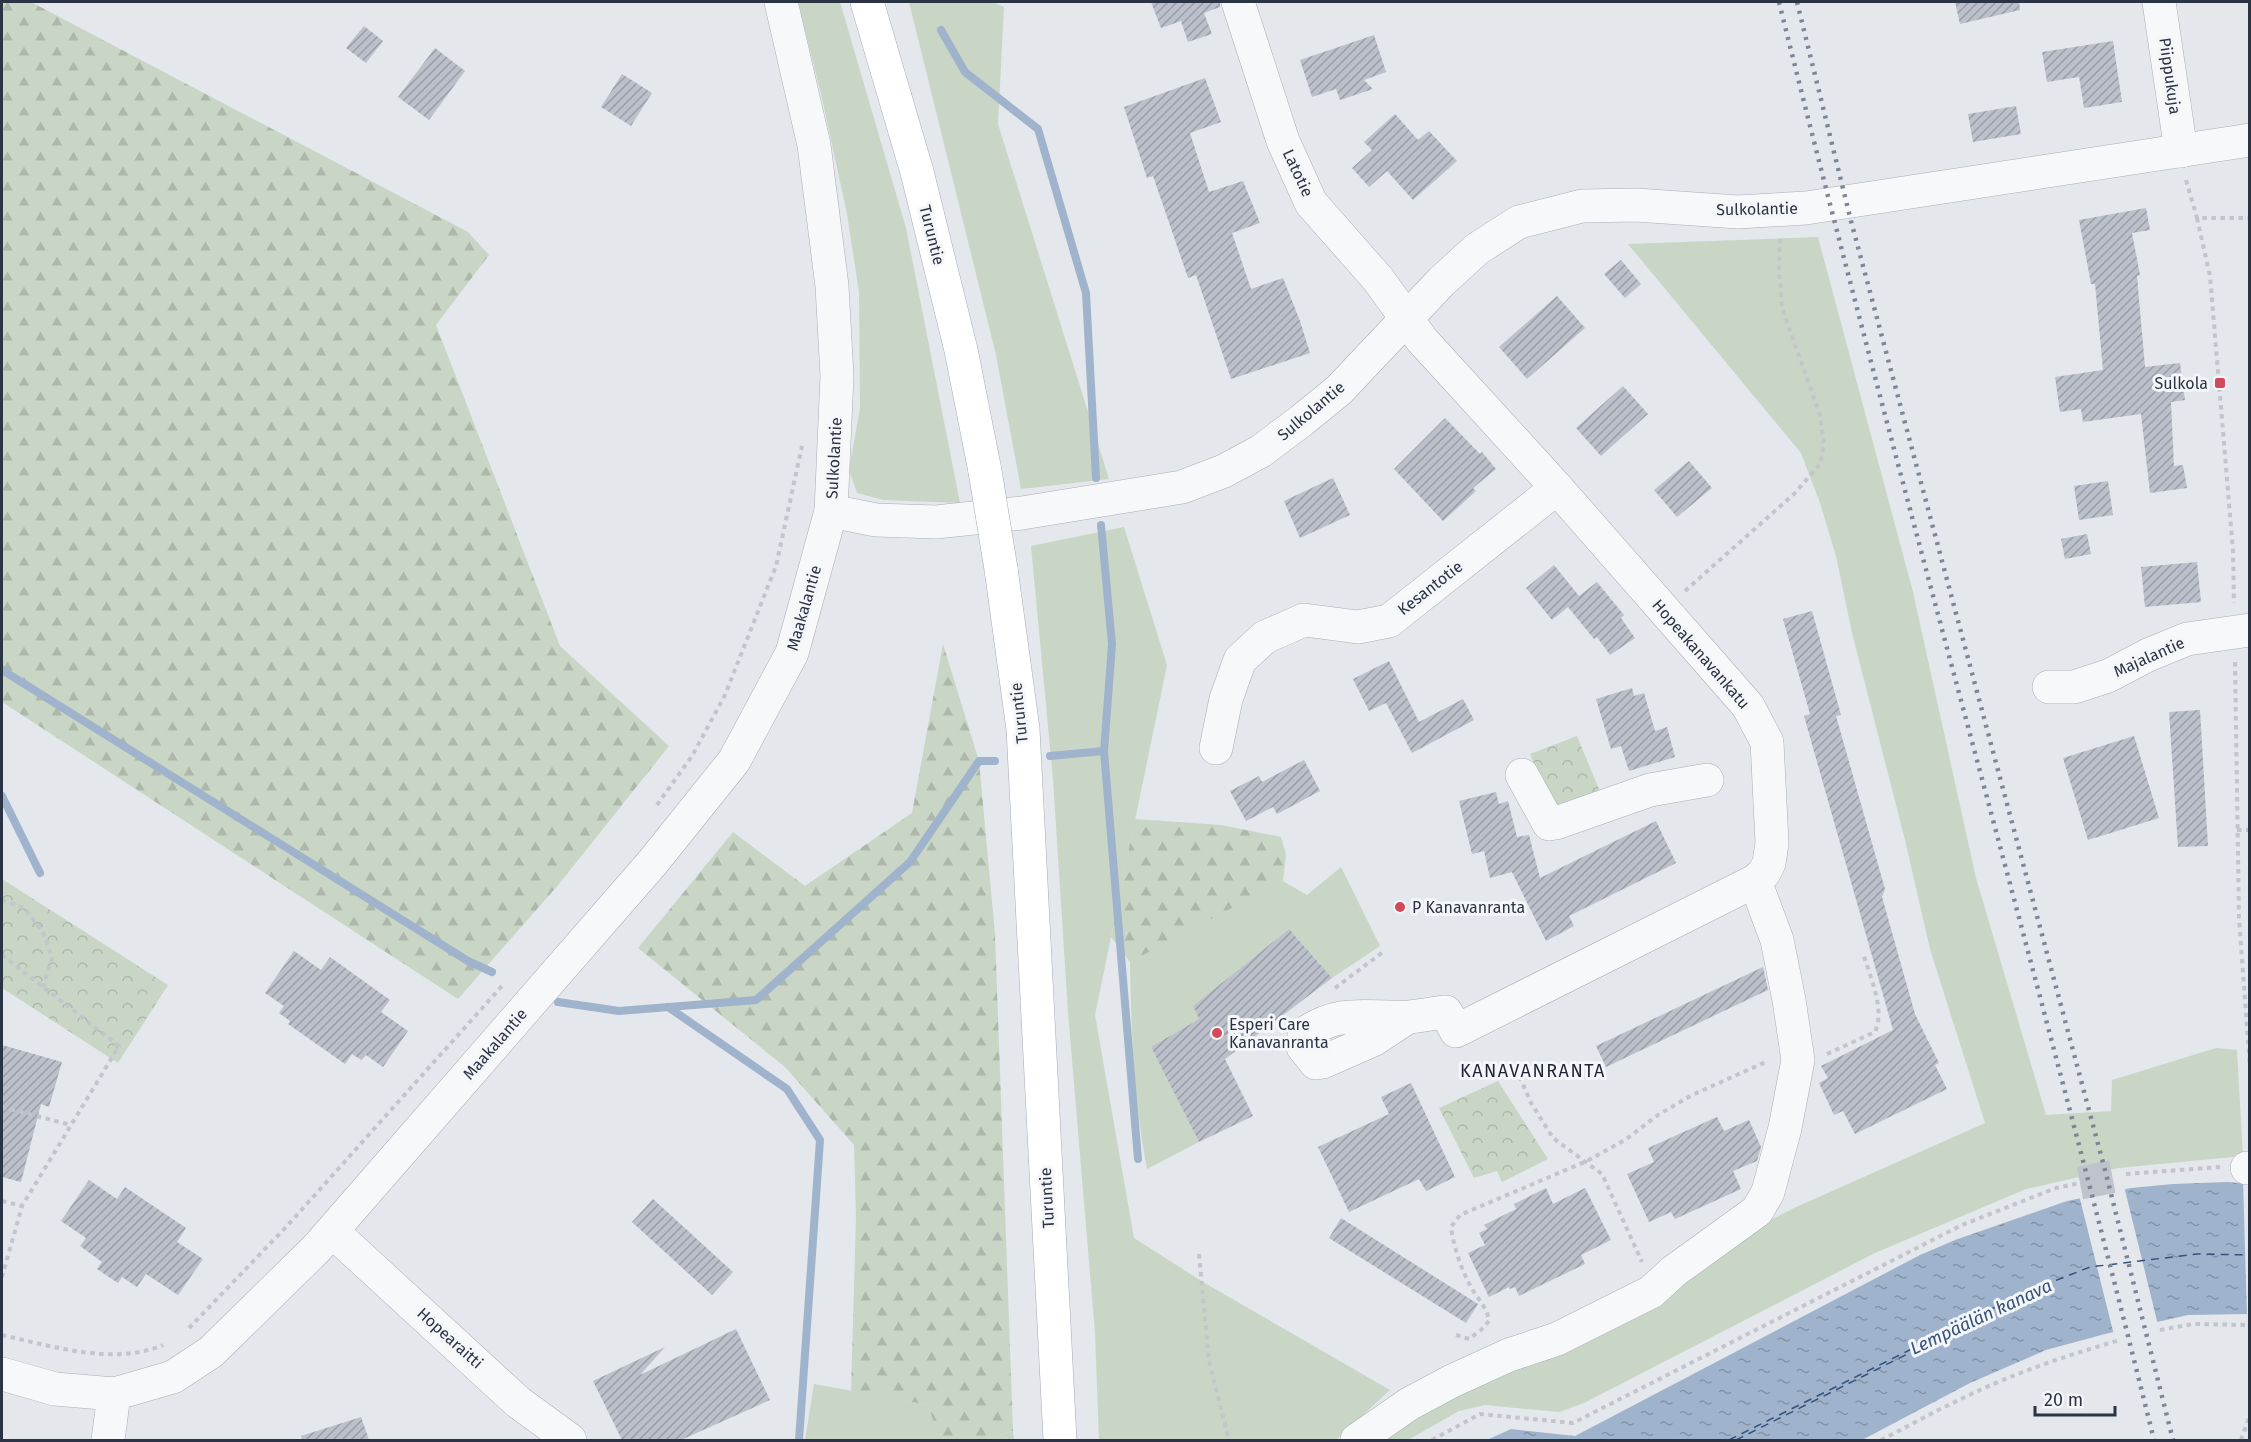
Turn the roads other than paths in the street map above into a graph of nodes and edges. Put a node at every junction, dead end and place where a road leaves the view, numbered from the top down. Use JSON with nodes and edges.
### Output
{"nodes":[{"id":1,"x":781,"y":2,"type":"edge"},
{"id":2,"x":867,"y":2,"type":"edge"},
{"id":3,"x":1238,"y":2,"type":"edge"},
{"id":4,"x":2159,"y":2,"type":"edge"},
{"id":5,"x":2250,"y":140,"type":"edge"},
{"id":6,"x":2183,"y":163,"type":"junction"},
{"id":7,"x":1407,"y":318,"type":"junction"},
{"id":8,"x":1557,"y":488,"type":"junction"},
{"id":9,"x":831,"y":511,"type":"junction"},
{"id":10,"x":2242,"y":631,"type":"edge"},
{"id":11,"x":2049,"y":687,"type":"dead end"},
{"id":12,"x":1216,"y":748,"type":"dead end"},
{"id":13,"x":1522,"y":775,"type":"dead end"},
{"id":14,"x":1707,"y":780,"type":"dead end"},
{"id":15,"x":1755,"y":881,"type":"junction"},
{"id":16,"x":1408,"y":1017,"type":"dead end"},
{"id":17,"x":333,"y":1232,"type":"junction"},
{"id":18,"x":2,"y":1374,"type":"edge"},
{"id":19,"x":114,"y":1394,"type":"junction"},
{"id":20,"x":108,"y":1440,"type":"edge"},
{"id":21,"x":570,"y":1440,"type":"edge"},
{"id":22,"x":1060,"y":1440,"type":"edge"},
{"id":23,"x":1357,"y":1440,"type":"edge"}],
"edges":[{"from":1,"to":9,"type":"street","name":"Sulkolantie"},
{"from":2,"to":22,"type":"main road","name":"Turuntie","bridge":true},
{"from":3,"to":7,"type":"street","name":"Latotie"},
{"from":4,"to":6,"type":"street","name":"Piippukuja"},
{"from":5,"to":6,"type":"street","name":"Sulkolantie"},
{"from":6,"to":7,"type":"street","name":"Sulkolantie"},
{"from":7,"to":8,"type":"street","name":"Hopeakanavankatu"},
{"from":7,"to":9,"type":"street","name":"Sulkolantie"},
{"from":8,"to":12,"type":"street","name":"Kesantotie"},
{"from":8,"to":15,"type":"street","name":"Hopeakanavankatu"},
{"from":9,"to":17,"type":"street","name":"Maakalantie"},
{"from":10,"to":11,"type":"street","name":"Majalantie"},
{"from":13,"to":14,"type":"street"},
{"from":15,"to":16,"type":"street"},
{"from":15,"to":23,"type":"street"},
{"from":17,"to":19,"type":"street","name":"Maakalantie"},
{"from":17,"to":21,"type":"street","name":"Hopearaitti"},
{"from":18,"to":19,"type":"street","name":"Maakalantie"},
{"from":19,"to":20,"type":"street"}]}
